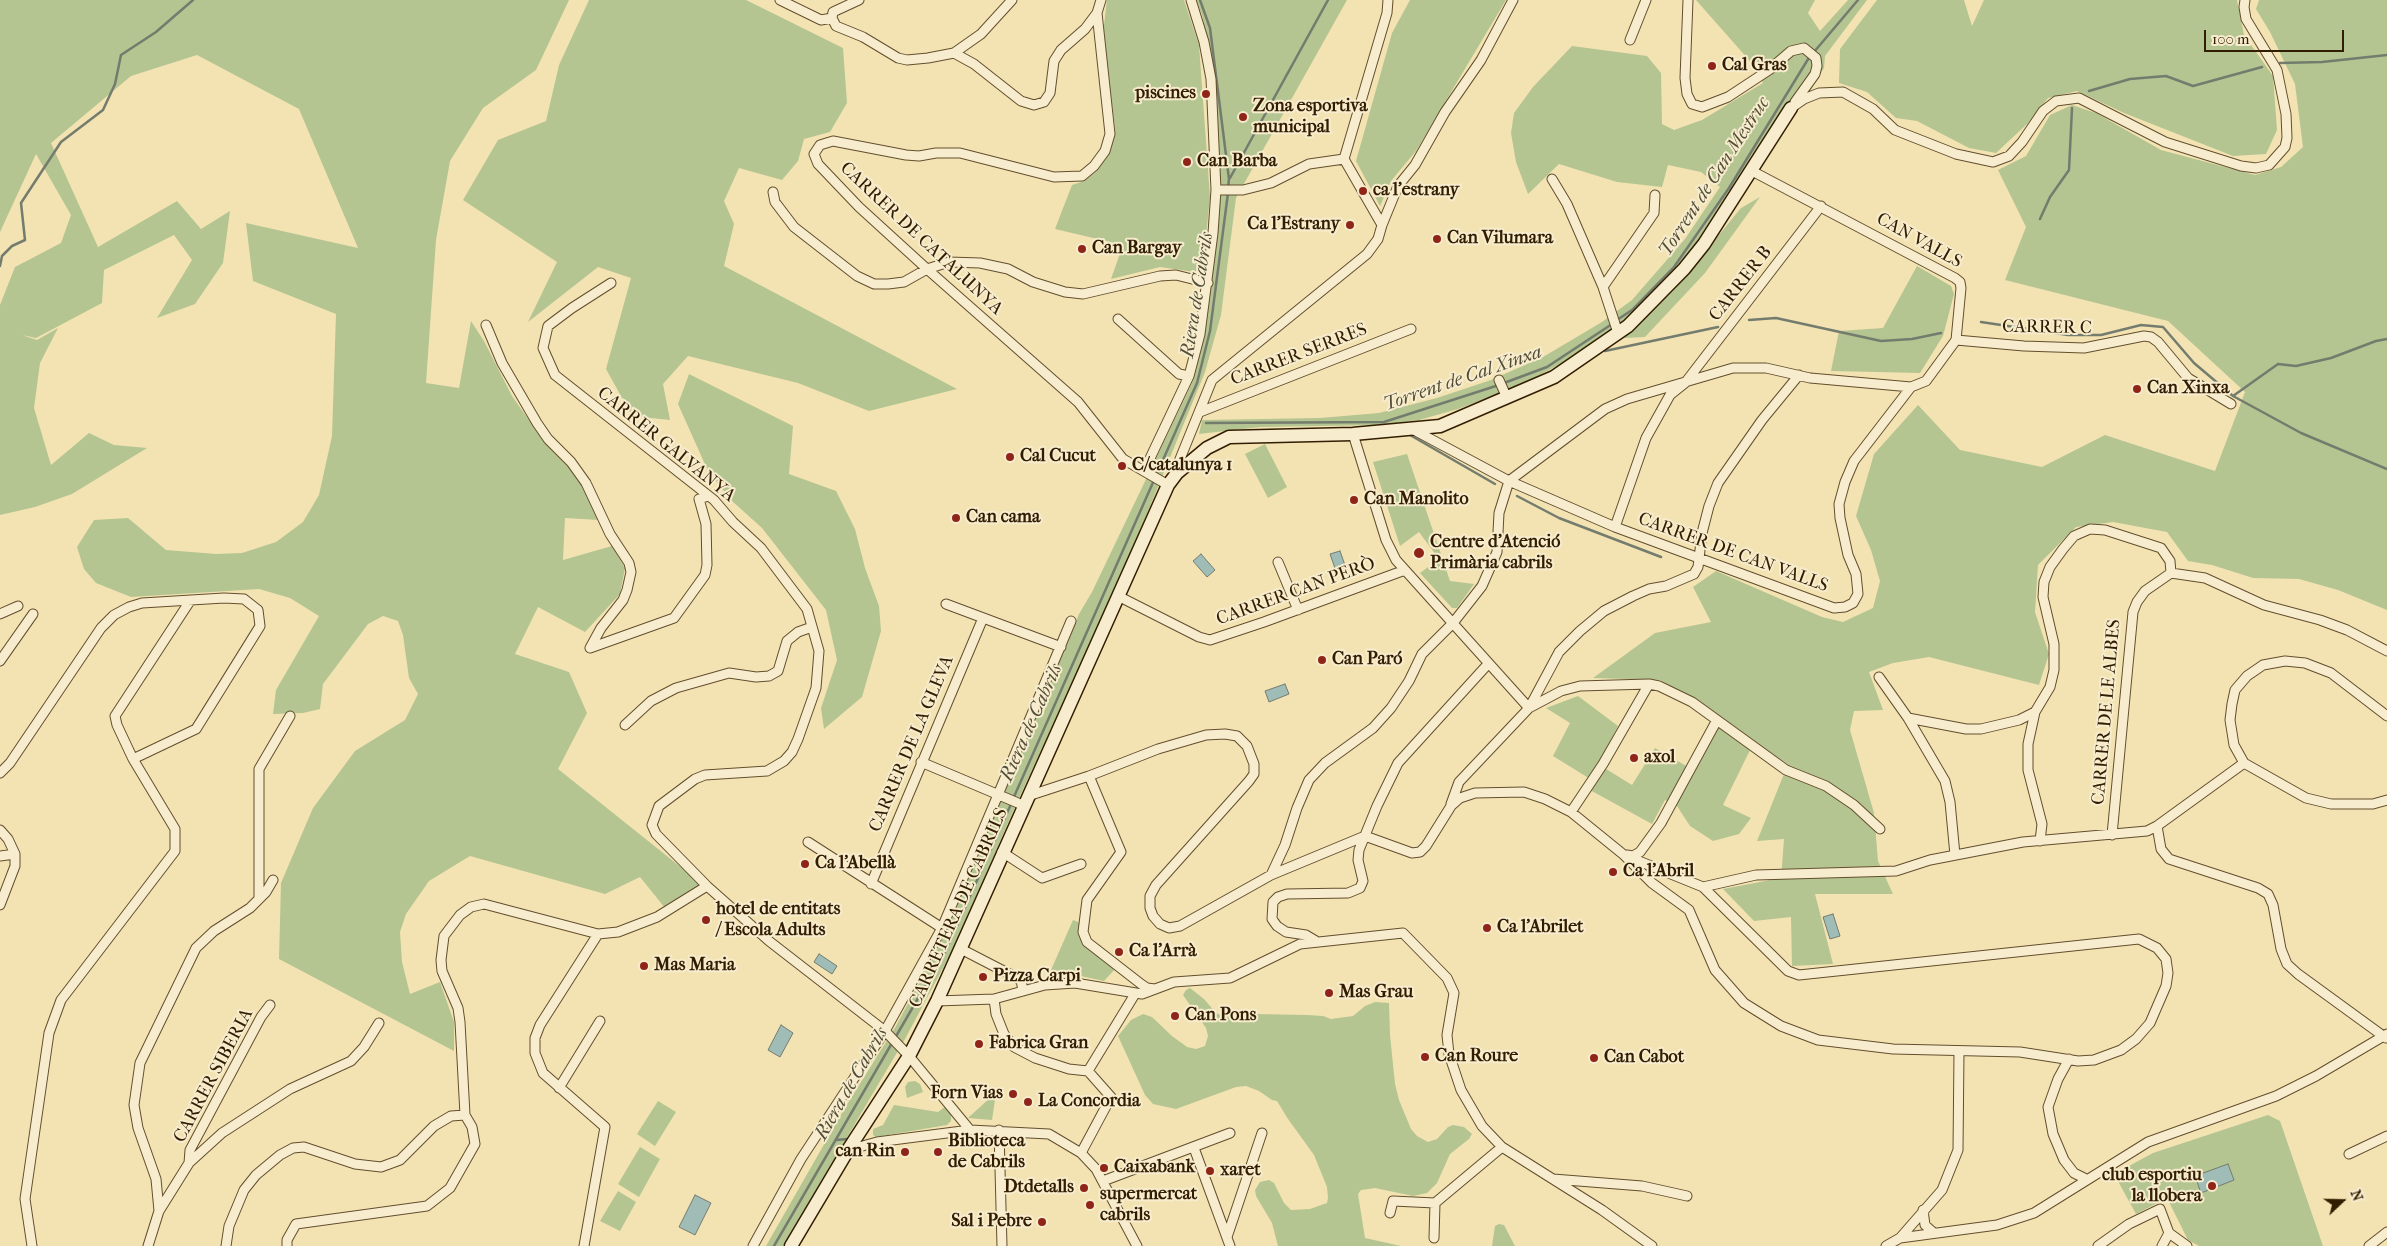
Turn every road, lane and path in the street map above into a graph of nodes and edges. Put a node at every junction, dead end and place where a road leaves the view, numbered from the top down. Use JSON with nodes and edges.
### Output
{"nodes":[{"id":1,"x":780,"y":0,"type":"edge"},
{"id":2,"x":859,"y":0,"type":"edge"},
{"id":3,"x":1012,"y":0,"type":"edge"},
{"id":4,"x":1101,"y":0,"type":"edge"},
{"id":5,"x":1191,"y":0,"type":"edge"},
{"id":6,"x":1388,"y":0,"type":"edge"},
{"id":7,"x":1513,"y":0,"type":"edge"},
{"id":8,"x":1646,"y":0,"type":"edge"},
{"id":9,"x":1688,"y":0,"type":"edge"},
{"id":10,"x":2245,"y":0,"type":"edge"},
{"id":11,"x":1096,"y":13,"type":"junction"},
{"id":12,"x":832,"y":18,"type":"junction"},
{"id":13,"x":1630,"y":40,"type":"dead end"},
{"id":14,"x":954,"y":52,"type":"junction"},
{"id":15,"x":1791,"y":108,"type":"junction"},
{"id":16,"x":1344,"y":159,"type":"junction"},
{"id":17,"x":1752,"y":171,"type":"junction"},
{"id":18,"x":1552,"y":179,"type":"dead end"},
{"id":19,"x":1224,"y":190,"type":"junction"},
{"id":20,"x":773,"y":192,"type":"dead end"},
{"id":21,"x":1655,"y":195,"type":"dead end"},
{"id":22,"x":1821,"y":206,"type":"junction"},
{"id":23,"x":1382,"y":225,"type":"junction"},
{"id":24,"x":927,"y":269,"type":"junction"},
{"id":25,"x":611,"y":283,"type":"dead end"},
{"id":26,"x":1208,"y":283,"type":"junction"},
{"id":27,"x":1603,"y":287,"type":"junction"},
{"id":28,"x":1118,"y":319,"type":"dead end"},
{"id":29,"x":486,"y":325,"type":"dead end"},
{"id":30,"x":1411,"y":329,"type":"dead end"},
{"id":31,"x":1617,"y":330,"type":"junction"},
{"id":32,"x":1956,"y":340,"type":"junction"},
{"id":33,"x":1799,"y":375,"type":"junction"},
{"id":34,"x":1189,"y":376,"type":"junction"},
{"id":35,"x":1499,"y":380,"type":"dead end"},
{"id":36,"x":1685,"y":383,"type":"junction"},
{"id":37,"x":1911,"y":387,"type":"junction"},
{"id":38,"x":1505,"y":394,"type":"junction"},
{"id":39,"x":2232,"y":404,"type":"dead end"},
{"id":40,"x":1200,"y":412,"type":"junction"},
{"id":41,"x":1412,"y":429,"type":"junction"},
{"id":42,"x":1353,"y":434,"type":"junction"},
{"id":43,"x":1147,"y":473,"type":"junction"},
{"id":44,"x":1177,"y":473,"type":"junction"},
{"id":45,"x":1509,"y":481,"type":"junction"},
{"id":46,"x":1165,"y":483,"type":"junction"},
{"id":47,"x":708,"y":496,"type":"junction"},
{"id":48,"x":1615,"y":527,"type":"junction"},
{"id":49,"x":1700,"y":557,"type":"junction"},
{"id":50,"x":1278,"y":562,"type":"dead end"},
{"id":51,"x":1405,"y":570,"type":"junction"},
{"id":52,"x":2171,"y":573,"type":"junction"},
{"id":53,"x":1118,"y":596,"type":"junction"},
{"id":54,"x":190,"y":601,"type":"junction"},
{"id":55,"x":946,"y":604,"type":"dead end"},
{"id":56,"x":18,"y":606,"type":"dead end"},
{"id":57,"x":1298,"y":610,"type":"junction"},
{"id":58,"x":0,"y":614,"type":"edge"},
{"id":59,"x":33,"y":614,"type":"dead end"},
{"id":60,"x":983,"y":618,"type":"junction"},
{"id":61,"x":1071,"y":621,"type":"dead end"},
{"id":62,"x":1454,"y":623,"type":"junction"},
{"id":63,"x":812,"y":627,"type":"junction"},
{"id":64,"x":12,"y":642,"type":"junction"},
{"id":65,"x":1061,"y":647,"type":"junction"},
{"id":66,"x":0,"y":648,"type":"edge"},
{"id":67,"x":2387,"y":651,"type":"edge"},
{"id":68,"x":0,"y":661,"type":"edge"},
{"id":69,"x":1488,"y":664,"type":"junction"},
{"id":70,"x":1879,"y":677,"type":"dead end"},
{"id":71,"x":1649,"y":684,"type":"junction"},
{"id":72,"x":1529,"y":708,"type":"junction"},
{"id":73,"x":2035,"y":712,"type":"junction"},
{"id":74,"x":290,"y":716,"type":"dead end"},
{"id":75,"x":2387,"y":716,"type":"edge"},
{"id":76,"x":1908,"y":718,"type":"junction"},
{"id":77,"x":1717,"y":720,"type":"junction"},
{"id":78,"x":625,"y":725,"type":"dead end"},
{"id":79,"x":134,"y":759,"type":"junction"},
{"id":80,"x":921,"y":762,"type":"junction"},
{"id":81,"x":2244,"y":763,"type":"junction"},
{"id":82,"x":0,"y":773,"type":"edge"},
{"id":83,"x":1089,"y":776,"type":"junction"},
{"id":84,"x":1002,"y":794,"type":"junction"},
{"id":85,"x":2387,"y":800,"type":"edge"},
{"id":86,"x":1024,"y":801,"type":"junction"},
{"id":87,"x":1451,"y":806,"type":"junction"},
{"id":88,"x":1571,"y":812,"type":"junction"},
{"id":89,"x":2157,"y":826,"type":"junction"},
{"id":90,"x":1880,"y":829,"type":"dead end"},
{"id":91,"x":0,"y":830,"type":"edge"},
{"id":92,"x":2112,"y":835,"type":"junction"},
{"id":93,"x":1365,"y":836,"type":"junction"},
{"id":94,"x":2040,"y":840,"type":"junction"},
{"id":95,"x":808,"y":842,"type":"dead end"},
{"id":96,"x":1002,"y":852,"type":"junction"},
{"id":97,"x":15,"y":854,"type":"junction"},
{"id":98,"x":1624,"y":855,"type":"junction"},
{"id":99,"x":1955,"y":855,"type":"junction"},
{"id":100,"x":0,"y":856,"type":"edge"},
{"id":101,"x":1081,"y":864,"type":"dead end"},
{"id":102,"x":1271,"y":875,"type":"junction"},
{"id":103,"x":273,"y":880,"type":"dead end"},
{"id":104,"x":871,"y":884,"type":"junction"},
{"id":105,"x":707,"y":886,"type":"junction"},
{"id":106,"x":1703,"y":887,"type":"junction"},
{"id":107,"x":259,"y":899,"type":"junction"},
{"id":108,"x":0,"y":905,"type":"edge"},
{"id":109,"x":942,"y":928,"type":"junction"},
{"id":110,"x":598,"y":934,"type":"junction"},
{"id":111,"x":1316,"y":941,"type":"junction"},
{"id":112,"x":961,"y":949,"type":"junction"},
{"id":113,"x":1156,"y":989,"type":"junction"},
{"id":114,"x":1023,"y":991,"type":"junction"},
{"id":115,"x":1135,"y":994,"type":"junction"},
{"id":116,"x":994,"y":999,"type":"junction"},
{"id":117,"x":937,"y":1001,"type":"junction"},
{"id":118,"x":270,"y":1005,"type":"dead end"},
{"id":119,"x":600,"y":1021,"type":"dead end"},
{"id":120,"x":379,"y":1023,"type":"dead end"},
{"id":121,"x":888,"y":1034,"type":"junction"},
{"id":122,"x":2386,"y":1036,"type":"edge"},
{"id":123,"x":1958,"y":1052,"type":"junction"},
{"id":124,"x":906,"y":1053,"type":"junction"},
{"id":125,"x":2069,"y":1059,"type":"junction"},
{"id":126,"x":1088,"y":1071,"type":"junction"},
{"id":127,"x":559,"y":1088,"type":"junction"},
{"id":128,"x":465,"y":1116,"type":"junction"},
{"id":129,"x":965,"y":1128,"type":"junction"},
{"id":130,"x":999,"y":1130,"type":"junction"},
{"id":131,"x":1230,"y":1133,"type":"dead end"},
{"id":132,"x":1262,"y":1133,"type":"dead end"},
{"id":133,"x":2387,"y":1136,"type":"edge"},
{"id":134,"x":1502,"y":1146,"type":"junction"},
{"id":135,"x":1194,"y":1148,"type":"junction"},
{"id":136,"x":848,"y":1150,"type":"junction"},
{"id":137,"x":1081,"y":1153,"type":"junction"},
{"id":138,"x":2349,"y":1154,"type":"dead end"},
{"id":139,"x":188,"y":1163,"type":"junction"},
{"id":140,"x":1550,"y":1179,"type":"junction"},
{"id":141,"x":2086,"y":1179,"type":"junction"},
{"id":142,"x":1103,"y":1181,"type":"junction"},
{"id":143,"x":1686,"y":1196,"type":"dead end"},
{"id":144,"x":1435,"y":1203,"type":"junction"},
{"id":145,"x":1923,"y":1210,"type":"junction"},
{"id":146,"x":159,"y":1212,"type":"junction"},
{"id":147,"x":1390,"y":1213,"type":"dead end"},
{"id":148,"x":2169,"y":1232,"type":"junction"},
{"id":149,"x":2387,"y":1232,"type":"edge"},
{"id":150,"x":1934,"y":1233,"type":"junction"},
{"id":151,"x":2117,"y":1233,"type":"junction"},
{"id":152,"x":1434,"y":1238,"type":"dead end"},
{"id":153,"x":1900,"y":1238,"type":"junction"},
{"id":154,"x":1228,"y":1242,"type":"edge"},
{"id":155,"x":32,"y":1246,"type":"edge"},
{"id":156,"x":148,"y":1246,"type":"edge"},
{"id":157,"x":226,"y":1246,"type":"edge"},
{"id":158,"x":287,"y":1246,"type":"edge"},
{"id":159,"x":584,"y":1246,"type":"edge"},
{"id":160,"x":753,"y":1246,"type":"edge"},
{"id":161,"x":791,"y":1246,"type":"edge"},
{"id":162,"x":1002,"y":1246,"type":"edge"},
{"id":163,"x":1137,"y":1246,"type":"edge"},
{"id":164,"x":1652,"y":1246,"type":"edge"},
{"id":165,"x":1886,"y":1246,"type":"edge"},
{"id":166,"x":2098,"y":1246,"type":"edge"},
{"id":167,"x":2113,"y":1246,"type":"edge"},
{"id":168,"x":2162,"y":1246,"type":"edge"},
{"id":169,"x":2187,"y":1246,"type":"edge"},
{"id":170,"x":2369,"y":1246,"type":"edge"}],
"edges":[{"from":1,"to":12,"type":"street"},
{"from":2,"to":12,"type":"street"},
{"from":3,"to":14,"type":"street"},
{"from":4,"to":11,"type":"street"},
{"from":5,"to":19,"type":"street"},
{"from":6,"to":16,"type":"street"},
{"from":7,"to":23,"type":"street"},
{"from":8,"to":13,"type":"street"},
{"from":9,"to":15,"type":"street"},
{"from":10,"to":15,"type":"street"},
{"from":11,"to":14,"type":"street"},
{"from":11,"to":24,"type":"street","name":"CARRER DE CATALUNYA"},
{"from":12,"to":14,"type":"street"},
{"from":15,"to":17,"type":"street","name":"CARRETERA DE CABRILS"},
{"from":16,"to":19,"type":"street"},
{"from":16,"to":23,"type":"street"},
{"from":17,"to":22,"type":"street","name":"CAN VALLS"},
{"from":17,"to":31,"type":"street","name":"CARRETERA DE CABRILS"},
{"from":18,"to":27,"type":"street"},
{"from":19,"to":26,"type":"street"},
{"from":20,"to":24,"type":"street"},
{"from":21,"to":27,"type":"street"},
{"from":22,"to":32,"type":"street","name":"CAN VALLS"},
{"from":22,"to":36,"type":"street","name":"CARRER B"},
{"from":23,"to":40,"type":"street"},
{"from":24,"to":26,"type":"street"},
{"from":24,"to":43,"type":"street","name":"CARRER DE CATALUNYA"},
{"from":25,"to":47,"type":"street","name":"CARRER GALVANYA"},
{"from":26,"to":34,"type":"street"},
{"from":27,"to":31,"type":"street"},
{"from":28,"to":34,"type":"street"},
{"from":29,"to":47,"type":"street"},
{"from":30,"to":40,"type":"street","name":"CARRER SERRES"},
{"from":31,"to":38,"type":"street","name":"CARRETERA DE CABRILS"},
{"from":32,"to":37,"type":"street"},
{"from":32,"to":39,"type":"street","name":"CARRER C"},
{"from":33,"to":36,"type":"street"},
{"from":33,"to":37,"type":"street"},
{"from":33,"to":49,"type":"street"},
{"from":34,"to":43,"type":"street"},
{"from":35,"to":38,"type":"street"},
{"from":36,"to":45,"type":"street"},
{"from":36,"to":48,"type":"street","name":"CARRER B"},
{"from":37,"to":49,"type":"street","name":"CARRER DE CAN VALLS"},
{"from":38,"to":41,"type":"street","name":"CARRETERA DE CABRILS"},
{"from":40,"to":44,"type":"street"},
{"from":41,"to":42,"type":"street","name":"CARRETERA DE CABRILS"},
{"from":41,"to":45,"type":"street","name":"CARRER DE CAN VALLS"},
{"from":42,"to":44,"type":"street","name":"CARRETERA DE CABRILS"},
{"from":42,"to":51,"type":"street"},
{"from":43,"to":46,"type":"street","name":"CARRER DE CATALUNYA"},
{"from":44,"to":46,"type":"street","name":"CARRETERA DE CABRILS"},
{"from":45,"to":48,"type":"street","name":"CARRER DE CAN VALLS"},
{"from":45,"to":62,"type":"street"},
{"from":46,"to":53,"type":"street","name":"CARRETERA DE CABRILS"},
{"from":47,"to":63,"type":"street","name":"CARRER GALVANYA"},
{"from":48,"to":49,"type":"street","name":"CARRER DE CAN VALLS"},
{"from":49,"to":72,"type":"street"},
{"from":50,"to":57,"type":"street"},
{"from":51,"to":57,"type":"street","name":"CARRER CAN PERÒ"},
{"from":51,"to":62,"type":"street"},
{"from":52,"to":67,"type":"street"},
{"from":52,"to":73,"type":"street"},
{"from":52,"to":92,"type":"street","name":"CARRER DE LE ALBES"},
{"from":53,"to":57,"type":"street","name":"CARRER CAN PERÒ"},
{"from":53,"to":86,"type":"street","name":"CARRETERA DE CABRILS"},
{"from":54,"to":79,"type":"street"},
{"from":54,"to":79,"type":"street"},
{"from":54,"to":82,"type":"street"},
{"from":55,"to":60,"type":"street"},
{"from":56,"to":58,"type":"street"},
{"from":59,"to":64,"type":"street"},
{"from":60,"to":65,"type":"street"},
{"from":60,"to":80,"type":"street","name":"CARRER DE LA GLEVA"},
{"from":61,"to":65,"type":"street"},
{"from":62,"to":69,"type":"street"},
{"from":62,"to":102,"type":"street"},
{"from":63,"to":78,"type":"street"},
{"from":63,"to":105,"type":"street","name":"CARRER GALVANYA"},
{"from":64,"to":66,"type":"street"},
{"from":64,"to":68,"type":"street"},
{"from":65,"to":84,"type":"street"},
{"from":69,"to":72,"type":"street"},
{"from":69,"to":93,"type":"street"},
{"from":70,"to":76,"type":"street"},
{"from":71,"to":72,"type":"street"},
{"from":71,"to":77,"type":"street"},
{"from":71,"to":88,"type":"street"},
{"from":72,"to":87,"type":"street"},
{"from":73,"to":76,"type":"street"},
{"from":73,"to":94,"type":"street"},
{"from":74,"to":107,"type":"street"},
{"from":75,"to":81,"type":"street"},
{"from":76,"to":99,"type":"street"},
{"from":77,"to":90,"type":"street"},
{"from":77,"to":98,"type":"street"},
{"from":79,"to":155,"type":"street"},
{"from":80,"to":84,"type":"street"},
{"from":80,"to":104,"type":"street","name":"CARRER DE LA GLEVA"},
{"from":81,"to":85,"type":"street"},
{"from":81,"to":89,"type":"street"},
{"from":83,"to":86,"type":"street"},
{"from":83,"to":102,"type":"street"},
{"from":83,"to":113,"type":"street"},
{"from":84,"to":86,"type":"street"},
{"from":84,"to":109,"type":"street"},
{"from":86,"to":96,"type":"street","name":"CARRETERA DE CABRILS"},
{"from":87,"to":88,"type":"street"},
{"from":87,"to":93,"type":"street"},
{"from":88,"to":98,"type":"street"},
{"from":89,"to":92,"type":"street"},
{"from":89,"to":122,"type":"street"},
{"from":91,"to":97,"type":"street"},
{"from":92,"to":94,"type":"street"},
{"from":93,"to":102,"type":"street"},
{"from":93,"to":111,"type":"street"},
{"from":94,"to":99,"type":"street"},
{"from":95,"to":104,"type":"street"},
{"from":96,"to":101,"type":"street"},
{"from":96,"to":112,"type":"street","name":"CARRETERA DE CABRILS"},
{"from":97,"to":100,"type":"street"},
{"from":97,"to":108,"type":"street"},
{"from":98,"to":106,"type":"street"},
{"from":98,"to":123,"type":"street"},
{"from":99,"to":106,"type":"street"},
{"from":103,"to":107,"type":"street"},
{"from":104,"to":109,"type":"street"},
{"from":105,"to":110,"type":"street"},
{"from":105,"to":121,"type":"street"},
{"from":106,"to":125,"type":"street"},
{"from":107,"to":146,"type":"street"},
{"from":109,"to":121,"type":"street"},
{"from":110,"to":127,"type":"street"},
{"from":110,"to":128,"type":"street"},
{"from":111,"to":113,"type":"street"},
{"from":111,"to":134,"type":"street"},
{"from":112,"to":114,"type":"street"},
{"from":112,"to":117,"type":"street","name":"CARRETERA DE CABRILS"},
{"from":113,"to":115,"type":"street"},
{"from":114,"to":115,"type":"street"},
{"from":114,"to":116,"type":"street"},
{"from":115,"to":126,"type":"street"},
{"from":116,"to":117,"type":"street"},
{"from":116,"to":126,"type":"street"},
{"from":117,"to":124,"type":"street","name":"CARRETERA DE CABRILS"},
{"from":118,"to":139,"type":"street","name":"CARRER SIBERIA"},
{"from":119,"to":127,"type":"street"},
{"from":120,"to":139,"type":"street"},
{"from":121,"to":124,"type":"street"},
{"from":121,"to":160,"type":"street"},
{"from":122,"to":141,"type":"street"},
{"from":123,"to":125,"type":"street"},
{"from":123,"to":145,"type":"street"},
{"from":124,"to":129,"type":"street"},
{"from":124,"to":136,"type":"street","name":"CARRETERA DE CABRILS"},
{"from":125,"to":141,"type":"street"},
{"from":126,"to":137,"type":"street"},
{"from":127,"to":159,"type":"street"},
{"from":128,"to":157,"type":"street"},
{"from":128,"to":158,"type":"street"},
{"from":129,"to":130,"type":"street"},
{"from":129,"to":136,"type":"street"},
{"from":130,"to":137,"type":"street"},
{"from":130,"to":162,"type":"street"},
{"from":131,"to":135,"type":"street"},
{"from":132,"to":154,"type":"street"},
{"from":133,"to":138,"type":"street"},
{"from":134,"to":140,"type":"street"},
{"from":134,"to":144,"type":"street"},
{"from":135,"to":142,"type":"street"},
{"from":135,"to":154,"type":"street"},
{"from":136,"to":161,"type":"street","name":"CARRETERA DE CABRILS"},
{"from":137,"to":142,"type":"street"},
{"from":139,"to":146,"type":"street"},
{"from":140,"to":143,"type":"street"},
{"from":140,"to":164,"type":"street"},
{"from":141,"to":150,"type":"street"},
{"from":142,"to":163,"type":"street"},
{"from":144,"to":147,"type":"street"},
{"from":144,"to":152,"type":"street"},
{"from":145,"to":150,"type":"street"},
{"from":145,"to":153,"type":"street"},
{"from":146,"to":156,"type":"street"},
{"from":148,"to":151,"type":"street"},
{"from":148,"to":168,"type":"street"},
{"from":148,"to":169,"type":"street"},
{"from":149,"to":170,"type":"street"},
{"from":150,"to":153,"type":"street"},
{"from":151,"to":166,"type":"street"},
{"from":151,"to":167,"type":"street"},
{"from":153,"to":165,"type":"street"}]}
